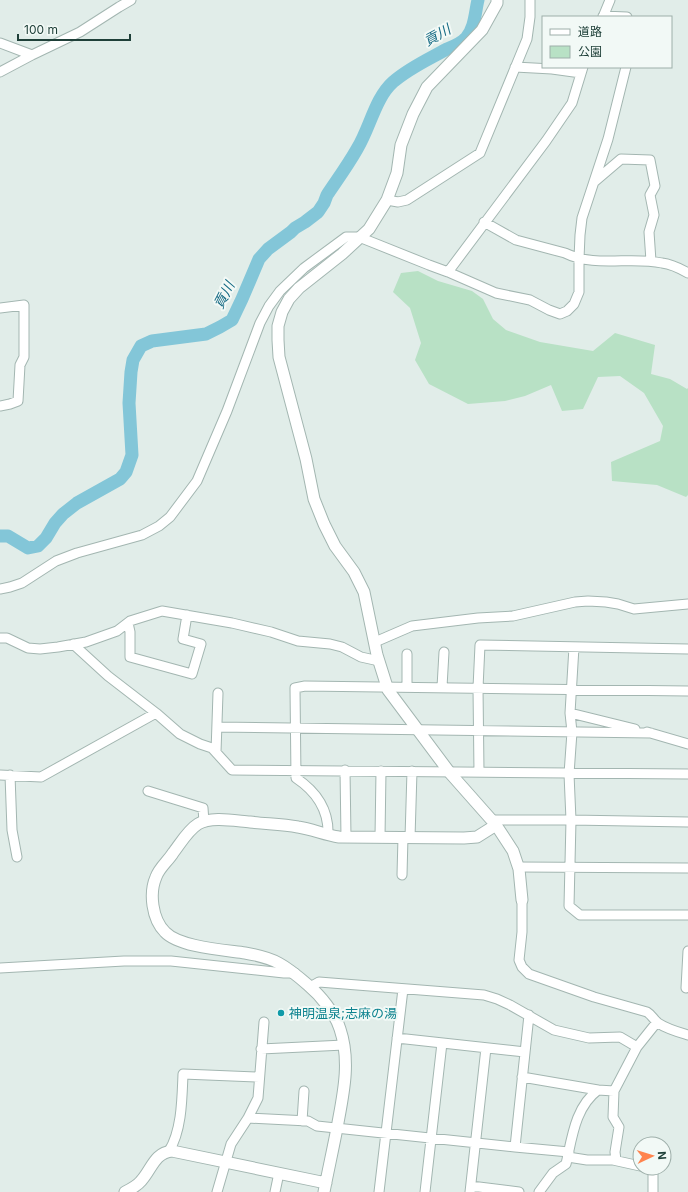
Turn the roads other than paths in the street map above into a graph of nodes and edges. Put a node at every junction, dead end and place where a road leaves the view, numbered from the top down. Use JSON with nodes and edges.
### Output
{"nodes":[{"id":1,"x":131,"y":0,"type":"edge"},
{"id":2,"x":497,"y":0,"type":"edge"},
{"id":3,"x":530,"y":0,"type":"edge"},
{"id":4,"x":610,"y":0,"type":"edge"},
{"id":5,"x":603,"y":16,"type":"edge"},
{"id":6,"x":0,"y":43,"type":"edge"},
{"id":7,"x":32,"y":55,"type":"junction"},
{"id":8,"x":515,"y":67,"type":"junction"},
{"id":9,"x":626,"y":68,"type":"edge"},
{"id":10,"x":582,"y":70,"type":"edge"},
{"id":11,"x":0,"y":72,"type":"edge"},
{"id":12,"x":594,"y":182,"type":"junction"},
{"id":13,"x":387,"y":200,"type":"junction"},
{"id":14,"x":484,"y":222,"type":"junction"},
{"id":15,"x":360,"y":236,"type":"junction"},
{"id":16,"x":579,"y":259,"type":"junction"},
{"id":17,"x":651,"y":261,"type":"junction"},
{"id":18,"x":448,"y":272,"type":"junction"},
{"id":19,"x":688,"y":273,"type":"edge"},
{"id":20,"x":0,"y":308,"type":"edge"},
{"id":21,"x":0,"y":406,"type":"edge"},
{"id":22,"x":0,"y":589,"type":"edge"},
{"id":23,"x":688,"y":604,"type":"edge"},
{"id":24,"x":187,"y":615,"type":"junction"},
{"id":25,"x":128,"y":623,"type":"junction"},
{"id":26,"x":0,"y":638,"type":"edge"},
{"id":27,"x":375,"y":642,"type":"junction"},
{"id":28,"x":73,"y":644,"type":"junction"},
{"id":29,"x":574,"y":647,"type":"junction"},
{"id":30,"x":688,"y":648,"type":"edge"},
{"id":31,"x":444,"y":652,"type":"dead end"},
{"id":32,"x":407,"y":654,"type":"dead end"},
{"id":33,"x":379,"y":661,"type":"junction"},
{"id":34,"x":387,"y":686,"type":"junction"},
{"id":35,"x":407,"y":687,"type":"junction"},
{"id":36,"x":442,"y":687,"type":"junction"},
{"id":37,"x":478,"y":688,"type":"junction"},
{"id":38,"x":572,"y":689,"type":"junction"},
{"id":39,"x":688,"y":691,"type":"edge"},
{"id":40,"x":218,"y":693,"type":"dead end"},
{"id":41,"x":156,"y":713,"type":"junction"},
{"id":42,"x":570,"y":713,"type":"junction"},
{"id":43,"x":217,"y":727,"type":"junction"},
{"id":44,"x":295,"y":728,"type":"junction"},
{"id":45,"x":418,"y":729,"type":"junction"},
{"id":46,"x":478,"y":730,"type":"junction"},
{"id":47,"x":572,"y":732,"type":"junction"},
{"id":48,"x":651,"y":733,"type":"junction"},
{"id":49,"x":688,"y":744,"type":"edge"},
{"id":50,"x":216,"y":752,"type":"junction"},
{"id":51,"x":296,"y":770,"type":"junction"},
{"id":52,"x":345,"y":770,"type":"junction"},
{"id":53,"x":381,"y":771,"type":"junction"},
{"id":54,"x":412,"y":772,"type":"junction"},
{"id":55,"x":479,"y":772,"type":"junction"},
{"id":56,"x":450,"y":773,"type":"junction"},
{"id":57,"x":569,"y":774,"type":"junction"},
{"id":58,"x":688,"y":774,"type":"edge"},
{"id":59,"x":0,"y":775,"type":"edge"},
{"id":60,"x":10,"y":775,"type":"junction"},
{"id":61,"x":148,"y":790,"type":"dead end"},
{"id":62,"x":571,"y":820,"type":"junction"},
{"id":63,"x":204,"y":822,"type":"junction"},
{"id":64,"x":494,"y":822,"type":"junction"},
{"id":65,"x":688,"y":822,"type":"edge"},
{"id":66,"x":328,"y":835,"type":"junction"},
{"id":67,"x":346,"y":837,"type":"junction"},
{"id":68,"x":380,"y":837,"type":"junction"},
{"id":69,"x":407,"y":837,"type":"junction"},
{"id":70,"x":17,"y":858,"type":"dead end"},
{"id":71,"x":518,"y":867,"type":"junction"},
{"id":72,"x":570,"y":867,"type":"junction"},
{"id":73,"x":688,"y":868,"type":"edge"},
{"id":74,"x":402,"y":875,"type":"dead end"},
{"id":75,"x":522,"y":900,"type":"joint"},
{"id":76,"x":688,"y":915,"type":"edge"},
{"id":77,"x":688,"y":951,"type":"edge"},
{"id":78,"x":0,"y":968,"type":"edge"},
{"id":79,"x":295,"y":973,"type":"junction"},
{"id":80,"x":310,"y":987,"type":"junction"},
{"id":81,"x":686,"y":988,"type":"dead end"},
{"id":82,"x":403,"y":989,"type":"junction"},
{"id":83,"x":529,"y":1015,"type":"junction"},
{"id":84,"x":264,"y":1022,"type":"dead end"},
{"id":85,"x":657,"y":1022,"type":"junction"},
{"id":86,"x":688,"y":1035,"type":"edge"},
{"id":87,"x":397,"y":1038,"type":"junction"},
{"id":88,"x":442,"y":1043,"type":"junction"},
{"id":89,"x":344,"y":1045,"type":"junction"},
{"id":90,"x":637,"y":1047,"type":"junction"},
{"id":91,"x":486,"y":1048,"type":"junction"},
{"id":92,"x":261,"y":1049,"type":"junction"},
{"id":93,"x":525,"y":1052,"type":"junction"},
{"id":94,"x":259,"y":1076,"type":"junction"},
{"id":95,"x":522,"y":1077,"type":"junction"},
{"id":96,"x":598,"y":1090,"type":"junction"},
{"id":97,"x":304,"y":1091,"type":"dead end"},
{"id":98,"x":614,"y":1091,"type":"junction"},
{"id":99,"x":248,"y":1118,"type":"junction"},
{"id":100,"x":302,"y":1121,"type":"junction"},
{"id":101,"x":337,"y":1128,"type":"junction"},
{"id":102,"x":386,"y":1134,"type":"junction"},
{"id":103,"x":431,"y":1138,"type":"junction"},
{"id":104,"x":475,"y":1143,"type":"junction"},
{"id":105,"x":515,"y":1147,"type":"junction"},
{"id":106,"x":169,"y":1151,"type":"junction"},
{"id":107,"x":568,"y":1154,"type":"junction"},
{"id":108,"x":616,"y":1160,"type":"junction"},
{"id":109,"x":226,"y":1162,"type":"junction"},
{"id":110,"x":632,"y":1164,"type":"edge"},
{"id":111,"x":279,"y":1173,"type":"junction"},
{"id":112,"x":653,"y":1176,"type":"edge"},
{"id":113,"x":325,"y":1187,"type":"edge"},
{"id":114,"x":471,"y":1189,"type":"edge"},
{"id":115,"x":125,"y":1192,"type":"edge"},
{"id":116,"x":217,"y":1192,"type":"edge"},
{"id":117,"x":275,"y":1192,"type":"edge"},
{"id":118,"x":379,"y":1192,"type":"edge"},
{"id":119,"x":425,"y":1192,"type":"edge"},
{"id":120,"x":519,"y":1192,"type":"edge"},
{"id":121,"x":539,"y":1192,"type":"edge"},
{"id":122,"x":653,"y":1192,"type":"edge"}],
"edges":[{"from":1,"to":7,"type":"street"},
{"from":2,"to":13,"type":"street"},
{"from":3,"to":8,"type":"street"},
{"from":4,"to":5,"type":"street"},
{"from":6,"to":7,"type":"street"},
{"from":7,"to":11,"type":"street"},
{"from":8,"to":10,"type":"street"},
{"from":8,"to":13,"type":"street"},
{"from":9,"to":12,"type":"street"},
{"from":10,"to":14,"type":"street"},
{"from":12,"to":16,"type":"street"},
{"from":12,"to":17,"type":"street"},
{"from":13,"to":15,"type":"street"},
{"from":14,"to":16,"type":"street"},
{"from":14,"to":18,"type":"street"},
{"from":15,"to":18,"type":"street"},
{"from":15,"to":22,"type":"street"},
{"from":15,"to":27,"type":"street"},
{"from":16,"to":17,"type":"street"},
{"from":16,"to":18,"type":"street"},
{"from":17,"to":19,"type":"street"},
{"from":20,"to":21,"type":"street"},
{"from":23,"to":27,"type":"street"},
{"from":24,"to":25,"type":"street"},
{"from":24,"to":25,"type":"street"},
{"from":24,"to":33,"type":"street"},
{"from":25,"to":28,"type":"street"},
{"from":26,"to":28,"type":"street"},
{"from":27,"to":33,"type":"street"},
{"from":28,"to":41,"type":"street"},
{"from":29,"to":30,"type":"street"},
{"from":29,"to":37,"type":"street"},
{"from":29,"to":38,"type":"street"},
{"from":31,"to":36,"type":"street"},
{"from":32,"to":35,"type":"street"},
{"from":33,"to":34,"type":"street"},
{"from":34,"to":35,"type":"street"},
{"from":34,"to":44,"type":"street"},
{"from":34,"to":45,"type":"street"},
{"from":35,"to":36,"type":"street"},
{"from":36,"to":37,"type":"street"},
{"from":37,"to":38,"type":"street"},
{"from":37,"to":46,"type":"street"},
{"from":38,"to":39,"type":"street"},
{"from":38,"to":42,"type":"street"},
{"from":40,"to":43,"type":"street"},
{"from":41,"to":50,"type":"street"},
{"from":41,"to":60,"type":"street"},
{"from":42,"to":47,"type":"street"},
{"from":42,"to":48,"type":"street"},
{"from":43,"to":44,"type":"street"},
{"from":43,"to":50,"type":"street"},
{"from":44,"to":45,"type":"street"},
{"from":44,"to":51,"type":"street"},
{"from":45,"to":46,"type":"street"},
{"from":45,"to":56,"type":"street"},
{"from":46,"to":47,"type":"street"},
{"from":46,"to":55,"type":"street"},
{"from":47,"to":48,"type":"street"},
{"from":47,"to":57,"type":"street"},
{"from":48,"to":49,"type":"street"},
{"from":50,"to":51,"type":"street"},
{"from":51,"to":52,"type":"street"},
{"from":51,"to":66,"type":"street"},
{"from":52,"to":53,"type":"street"},
{"from":52,"to":67,"type":"street"},
{"from":53,"to":54,"type":"street"},
{"from":53,"to":68,"type":"street"},
{"from":54,"to":56,"type":"street"},
{"from":54,"to":69,"type":"street"},
{"from":55,"to":56,"type":"street"},
{"from":55,"to":57,"type":"street"},
{"from":56,"to":64,"type":"street"},
{"from":57,"to":58,"type":"street"},
{"from":57,"to":62,"type":"street"},
{"from":59,"to":60,"type":"street"},
{"from":60,"to":70,"type":"street"},
{"from":61,"to":63,"type":"street"},
{"from":62,"to":64,"type":"street"},
{"from":62,"to":65,"type":"street"},
{"from":62,"to":72,"type":"street"},
{"from":63,"to":66,"type":"street"},
{"from":63,"to":79,"type":"street"},
{"from":64,"to":69,"type":"street"},
{"from":64,"to":71,"type":"street"},
{"from":66,"to":67,"type":"street"},
{"from":67,"to":68,"type":"street"},
{"from":68,"to":69,"type":"street"},
{"from":69,"to":74,"type":"street"},
{"from":71,"to":72,"type":"street"},
{"from":71,"to":75,"type":"street"},
{"from":72,"to":73,"type":"street"},
{"from":72,"to":76,"type":"street"},
{"from":75,"to":85,"type":"street"},
{"from":77,"to":81,"type":"street"},
{"from":78,"to":79,"type":"street"},
{"from":79,"to":80,"type":"street"},
{"from":80,"to":82,"type":"street"},
{"from":80,"to":89,"type":"street"},
{"from":82,"to":83,"type":"street"},
{"from":82,"to":87,"type":"street"},
{"from":83,"to":90,"type":"street"},
{"from":83,"to":93,"type":"street"},
{"from":84,"to":92,"type":"street"},
{"from":85,"to":86,"type":"street"},
{"from":85,"to":90,"type":"street"},
{"from":87,"to":88,"type":"street"},
{"from":87,"to":102,"type":"street"},
{"from":88,"to":91,"type":"street"},
{"from":88,"to":103,"type":"street"},
{"from":89,"to":92,"type":"street"},
{"from":89,"to":101,"type":"street"},
{"from":90,"to":98,"type":"street"},
{"from":91,"to":93,"type":"street"},
{"from":91,"to":104,"type":"street"},
{"from":92,"to":94,"type":"street"},
{"from":93,"to":95,"type":"street"},
{"from":94,"to":99,"type":"street"},
{"from":94,"to":106,"type":"street"},
{"from":95,"to":96,"type":"street"},
{"from":95,"to":105,"type":"street"},
{"from":96,"to":98,"type":"street"},
{"from":96,"to":107,"type":"street"},
{"from":97,"to":100,"type":"street"},
{"from":98,"to":108,"type":"street"},
{"from":99,"to":100,"type":"street"},
{"from":99,"to":109,"type":"street"},
{"from":100,"to":101,"type":"street"},
{"from":101,"to":102,"type":"street"},
{"from":101,"to":113,"type":"street"},
{"from":102,"to":103,"type":"street"},
{"from":102,"to":118,"type":"street"},
{"from":103,"to":104,"type":"street"},
{"from":103,"to":119,"type":"street"},
{"from":104,"to":105,"type":"street"},
{"from":104,"to":114,"type":"street"},
{"from":105,"to":107,"type":"street"},
{"from":106,"to":109,"type":"street"},
{"from":106,"to":115,"type":"street"},
{"from":107,"to":108,"type":"street"},
{"from":107,"to":121,"type":"street"},
{"from":108,"to":110,"type":"street"},
{"from":109,"to":111,"type":"street"},
{"from":109,"to":116,"type":"street"},
{"from":111,"to":113,"type":"street"},
{"from":111,"to":117,"type":"street"},
{"from":112,"to":122,"type":"street"},
{"from":114,"to":120,"type":"street"}]}
